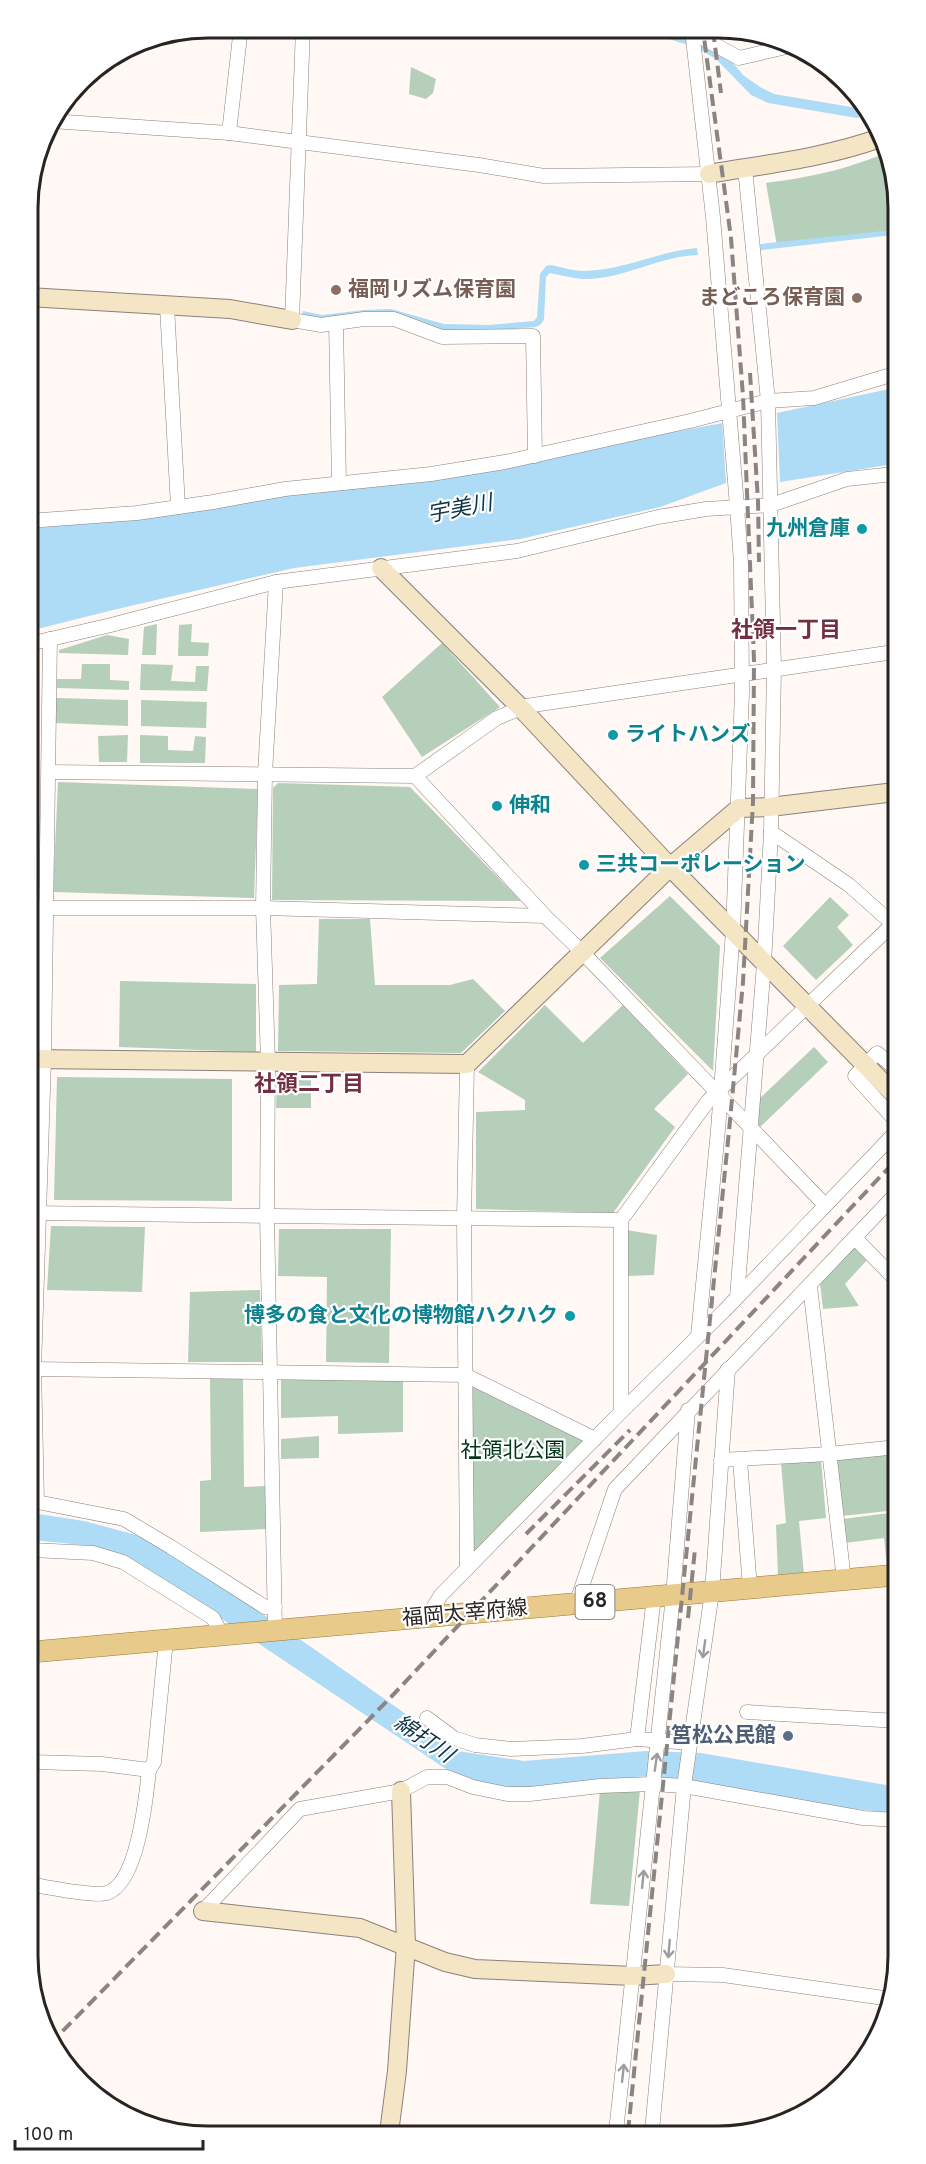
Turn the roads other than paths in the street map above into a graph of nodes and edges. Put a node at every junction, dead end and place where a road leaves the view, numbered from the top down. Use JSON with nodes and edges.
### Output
{"nodes":[{"id":1,"x":240,"y":38,"type":"edge"},
{"id":2,"x":303,"y":38,"type":"edge"},
{"id":3,"x":692,"y":38,"type":"edge"},
{"id":4,"x":705,"y":38,"type":"edge"},
{"id":5,"x":778,"y":49,"type":"edge"},
{"id":6,"x":61,"y":122,"type":"edge"},
{"id":7,"x":229,"y":133,"type":"junction"},
{"id":8,"x":874,"y":140,"type":"edge"},
{"id":9,"x":299,"y":141,"type":"junction"},
{"id":10,"x":745,"y":168,"type":"junction"},
{"id":11,"x":709,"y":174,"type":"junction"},
{"id":12,"x":38,"y":298,"type":"edge"},
{"id":13,"x":167,"y":306,"type":"junction"},
{"id":14,"x":292,"y":320,"type":"junction"},
{"id":15,"x":336,"y":323,"type":"junction"},
{"id":16,"x":888,"y":376,"type":"edge"},
{"id":17,"x":767,"y":406,"type":"junction"},
{"id":18,"x":729,"y":415,"type":"junction"},
{"id":19,"x":535,"y":456,"type":"junction"},
{"id":20,"x":888,"y":475,"type":"edge"},
{"id":21,"x":339,"y":483,"type":"junction"},
{"id":22,"x":771,"y":500,"type":"junction"},
{"id":23,"x":737,"y":503,"type":"junction"},
{"id":24,"x":178,"y":507,"type":"junction"},
{"id":25,"x":38,"y":521,"type":"edge"},
{"id":26,"x":381,"y":567,"type":"junction"},
{"id":27,"x":276,"y":582,"type":"junction"},
{"id":28,"x":50,"y":639,"type":"junction"},
{"id":29,"x":38,"y":642,"type":"edge"},
{"id":30,"x":888,"y":653,"type":"edge"},
{"id":31,"x":774,"y":669,"type":"junction"},
{"id":32,"x":742,"y":676,"type":"junction"},
{"id":33,"x":521,"y":708,"type":"junction"},
{"id":34,"x":49,"y":772,"type":"junction"},
{"id":35,"x":265,"y":774,"type":"junction"},
{"id":36,"x":415,"y":776,"type":"junction"},
{"id":37,"x":888,"y":793,"type":"edge"},
{"id":38,"x":771,"y":807,"type":"junction"},
{"id":39,"x":739,"y":808,"type":"junction"},
{"id":40,"x":771,"y":832,"type":"junction"},
{"id":41,"x":670,"y":867,"type":"junction"},
{"id":42,"x":38,"y":908,"type":"edge"},
{"id":43,"x":45,"y":908,"type":"junction"},
{"id":44,"x":262,"y":908,"type":"junction"},
{"id":45,"x":545,"y":916,"type":"junction"},
{"id":46,"x":888,"y":919,"type":"edge"},
{"id":47,"x":888,"y":930,"type":"edge"},
{"id":48,"x":733,"y":931,"type":"junction"},
{"id":49,"x":584,"y":953,"type":"junction"},
{"id":50,"x":764,"y":964,"type":"junction"},
{"id":51,"x":808,"y":1006,"type":"junction"},
{"id":52,"x":38,"y":1040,"type":"edge"},
{"id":53,"x":758,"y":1052,"type":"junction"},
{"id":54,"x":38,"y":1059,"type":"edge"},
{"id":55,"x":268,"y":1062,"type":"junction"},
{"id":56,"x":888,"y":1063,"type":"edge"},
{"id":57,"x":467,"y":1064,"type":"junction"},
{"id":58,"x":865,"y":1065,"type":"junction"},
{"id":59,"x":888,"y":1088,"type":"edge"},
{"id":60,"x":719,"y":1092,"type":"junction"},
{"id":61,"x":888,"y":1112,"type":"edge"},
{"id":62,"x":751,"y":1129,"type":"junction"},
{"id":63,"x":888,"y":1140,"type":"edge"},
{"id":64,"x":888,"y":1203,"type":"edge"},
{"id":65,"x":825,"y":1205,"type":"junction"},
{"id":66,"x":38,"y":1213,"type":"edge"},
{"id":67,"x":267,"y":1215,"type":"junction"},
{"id":68,"x":464,"y":1219,"type":"junction"},
{"id":69,"x":621,"y":1220,"type":"junction"},
{"id":70,"x":855,"y":1238,"type":"junction"},
{"id":71,"x":888,"y":1272,"type":"edge"},
{"id":72,"x":810,"y":1286,"type":"junction"},
{"id":73,"x":737,"y":1297,"type":"junction"},
{"id":74,"x":698,"y":1336,"type":"junction"},
{"id":75,"x":38,"y":1369,"type":"edge"},
{"id":76,"x":728,"y":1369,"type":"junction"},
{"id":77,"x":271,"y":1371,"type":"junction"},
{"id":78,"x":465,"y":1375,"type":"junction"},
{"id":79,"x":688,"y":1410,"type":"junction"},
{"id":80,"x":621,"y":1412,"type":"junction"},
{"id":81,"x":595,"y":1439,"type":"junction"},
{"id":82,"x":888,"y":1448,"type":"edge"},
{"id":83,"x":829,"y":1454,"type":"junction"},
{"id":84,"x":721,"y":1460,"type":"junction"},
{"id":85,"x":740,"y":1460,"type":"junction"},
{"id":86,"x":38,"y":1502,"type":"edge"},
{"id":87,"x":38,"y":1550,"type":"edge"},
{"id":88,"x":467,"y":1569,"type":"junction"},
{"id":89,"x":888,"y":1576,"type":"edge"},
{"id":90,"x":844,"y":1580,"type":"junction"},
{"id":91,"x":750,"y":1588,"type":"junction"},
{"id":92,"x":712,"y":1592,"type":"junction"},
{"id":93,"x":663,"y":1596,"type":"junction"},
{"id":94,"x":576,"y":1604,"type":"junction"},
{"id":95,"x":428,"y":1618,"type":"junction"},
{"id":96,"x":280,"y":1622,"type":"junction"},
{"id":97,"x":225,"y":1635,"type":"junction"},
{"id":98,"x":166,"y":1640,"type":"junction"},
{"id":99,"x":38,"y":1651,"type":"edge"},
{"id":100,"x":747,"y":1712,"type":"dead end"},
{"id":101,"x":427,"y":1718,"type":"dead end"},
{"id":102,"x":888,"y":1720,"type":"edge"},
{"id":103,"x":637,"y":1739,"type":"junction"},
{"id":104,"x":659,"y":1740,"type":"junction"},
{"id":105,"x":691,"y":1743,"type":"junction"},
{"id":106,"x":38,"y":1762,"type":"edge"},
{"id":107,"x":149,"y":1770,"type":"junction"},
{"id":108,"x":652,"y":1784,"type":"junction"},
{"id":109,"x":684,"y":1786,"type":"junction"},
{"id":110,"x":401,"y":1791,"type":"junction"},
{"id":111,"x":888,"y":1819,"type":"edge"},
{"id":112,"x":38,"y":1886,"type":"edge"},
{"id":113,"x":203,"y":1911,"type":"joint"},
{"id":114,"x":406,"y":1945,"type":"junction"},
{"id":115,"x":666,"y":1974,"type":"junction"},
{"id":116,"x":633,"y":1976,"type":"junction"},
{"id":117,"x":883,"y":1998,"type":"edge"},
{"id":118,"x":390,"y":2126,"type":"edge"},
{"id":119,"x":617,"y":2126,"type":"edge"},
{"id":120,"x":653,"y":2126,"type":"edge"}],
"edges":[{"from":1,"to":7,"type":"street"},
{"from":2,"to":9,"type":"street"},
{"from":3,"to":11,"type":"street"},
{"from":4,"to":5,"type":"street"},
{"from":6,"to":7,"type":"street"},
{"from":7,"to":9,"type":"street"},
{"from":8,"to":10,"type":"street"},
{"from":9,"to":11,"type":"street"},
{"from":9,"to":14,"type":"street"},
{"from":10,"to":11,"type":"street"},
{"from":10,"to":17,"type":"street"},
{"from":11,"to":18,"type":"street"},
{"from":12,"to":13,"type":"street"},
{"from":13,"to":14,"type":"street"},
{"from":13,"to":24,"type":"street"},
{"from":14,"to":15,"type":"street"},
{"from":15,"to":19,"type":"street"},
{"from":15,"to":21,"type":"street"},
{"from":16,"to":17,"type":"street"},
{"from":17,"to":18,"type":"street"},
{"from":17,"to":22,"type":"street"},
{"from":18,"to":19,"type":"street"},
{"from":18,"to":23,"type":"street"},
{"from":19,"to":21,"type":"street"},
{"from":20,"to":22,"type":"street"},
{"from":21,"to":24,"type":"street"},
{"from":22,"to":23,"type":"street"},
{"from":22,"to":31,"type":"street"},
{"from":23,"to":26,"type":"street"},
{"from":23,"to":32,"type":"street"},
{"from":24,"to":25,"type":"street"},
{"from":26,"to":27,"type":"street"},
{"from":26,"to":33,"type":"street"},
{"from":27,"to":28,"type":"street"},
{"from":27,"to":35,"type":"street"},
{"from":28,"to":29,"type":"street"},
{"from":28,"to":34,"type":"street"},
{"from":30,"to":31,"type":"street"},
{"from":31,"to":32,"type":"street"},
{"from":31,"to":38,"type":"street"},
{"from":32,"to":33,"type":"street"},
{"from":32,"to":39,"type":"street"},
{"from":33,"to":36,"type":"street"},
{"from":33,"to":41,"type":"street"},
{"from":34,"to":35,"type":"street"},
{"from":34,"to":43,"type":"street"},
{"from":35,"to":36,"type":"street"},
{"from":35,"to":44,"type":"street"},
{"from":36,"to":45,"type":"street"},
{"from":37,"to":38,"type":"street"},
{"from":38,"to":39,"type":"street"},
{"from":38,"to":40,"type":"street"},
{"from":39,"to":41,"type":"street"},
{"from":39,"to":48,"type":"street"},
{"from":40,"to":46,"type":"street"},
{"from":40,"to":50,"type":"street"},
{"from":41,"to":48,"type":"street"},
{"from":41,"to":49,"type":"street"},
{"from":42,"to":43,"type":"street"},
{"from":43,"to":44,"type":"street"},
{"from":43,"to":52,"type":"street"},
{"from":44,"to":45,"type":"street"},
{"from":44,"to":55,"type":"street"},
{"from":45,"to":49,"type":"street"},
{"from":47,"to":51,"type":"street"},
{"from":48,"to":50,"type":"street"},
{"from":48,"to":60,"type":"street"},
{"from":49,"to":57,"type":"street"},
{"from":49,"to":60,"type":"street"},
{"from":50,"to":51,"type":"street"},
{"from":50,"to":53,"type":"street"},
{"from":51,"to":53,"type":"street"},
{"from":51,"to":58,"type":"street"},
{"from":53,"to":60,"type":"street"},
{"from":53,"to":62,"type":"street"},
{"from":54,"to":55,"type":"street"},
{"from":55,"to":57,"type":"street"},
{"from":55,"to":67,"type":"street"},
{"from":56,"to":58,"type":"street"},
{"from":57,"to":68,"type":"street"},
{"from":58,"to":59,"type":"street"},
{"from":58,"to":61,"type":"street"},
{"from":60,"to":62,"type":"street"},
{"from":60,"to":69,"type":"street"},
{"from":60,"to":74,"type":"street"},
{"from":62,"to":65,"type":"street"},
{"from":62,"to":73,"type":"street"},
{"from":63,"to":65,"type":"street"},
{"from":64,"to":70,"type":"street"},
{"from":65,"to":73,"type":"street"},
{"from":66,"to":67,"type":"street"},
{"from":67,"to":68,"type":"street"},
{"from":67,"to":77,"type":"street"},
{"from":68,"to":69,"type":"street"},
{"from":68,"to":78,"type":"street"},
{"from":69,"to":80,"type":"street"},
{"from":70,"to":71,"type":"street"},
{"from":70,"to":72,"type":"street"},
{"from":72,"to":76,"type":"street"},
{"from":72,"to":83,"type":"street"},
{"from":73,"to":74,"type":"street"},
{"from":74,"to":80,"type":"street"},
{"from":75,"to":77,"type":"street"},
{"from":76,"to":79,"type":"street"},
{"from":76,"to":84,"type":"street"},
{"from":77,"to":78,"type":"street"},
{"from":77,"to":96,"type":"street"},
{"from":78,"to":81,"type":"street"},
{"from":78,"to":88,"type":"street"},
{"from":79,"to":93,"type":"street"},
{"from":79,"to":94,"type":"street"},
{"from":80,"to":81,"type":"street"},
{"from":81,"to":88,"type":"street"},
{"from":82,"to":83,"type":"street"},
{"from":83,"to":85,"type":"street"},
{"from":83,"to":90,"type":"street"},
{"from":84,"to":85,"type":"street"},
{"from":84,"to":92,"type":"street"},
{"from":85,"to":91,"type":"street"},
{"from":86,"to":96,"type":"street"},
{"from":87,"to":97,"type":"street"},
{"from":88,"to":95,"type":"street"},
{"from":89,"to":90,"type":"main road","name":"福岡太宰府線","number":"68"},
{"from":90,"to":91,"type":"main road","name":"福岡太宰府線","number":"68"},
{"from":91,"to":92,"type":"main road","name":"福岡太宰府線","number":"68"},
{"from":92,"to":93,"type":"main road","name":"福岡太宰府線","number":"68"},
{"from":92,"to":105,"type":"street","one_way":true},
{"from":93,"to":94,"type":"main road","name":"福岡太宰府線","number":"68"},
{"from":93,"to":103,"type":"street"},
{"from":93,"to":104,"type":"street"},
{"from":94,"to":95,"type":"main road","name":"福岡太宰府線","number":"68"},
{"from":95,"to":96,"type":"main road","name":"福岡太宰府線","number":"68"},
{"from":96,"to":97,"type":"main road","name":"福岡太宰府線","number":"68"},
{"from":97,"to":98,"type":"main road","name":"福岡太宰府線","number":"68"},
{"from":98,"to":99,"type":"main road","name":"福岡太宰府線","number":"68"},
{"from":98,"to":107,"type":"street"},
{"from":100,"to":102,"type":"street"},
{"from":101,"to":103,"type":"street"},
{"from":103,"to":104,"type":"street"},
{"from":104,"to":105,"type":"street"},
{"from":108,"to":104,"type":"street","one_way":true},
{"from":105,"to":109,"type":"street"},
{"from":106,"to":107,"type":"street"},
{"from":107,"to":112,"type":"street"},
{"from":108,"to":109,"type":"street"},
{"from":108,"to":110,"type":"street"},
{"from":116,"to":108,"type":"street","one_way":true},
{"from":109,"to":111,"type":"street"},
{"from":109,"to":115,"type":"street","one_way":true},
{"from":110,"to":113,"type":"street"},
{"from":110,"to":114,"type":"street"},
{"from":113,"to":114,"type":"street"},
{"from":114,"to":116,"type":"street"},
{"from":114,"to":118,"type":"street"},
{"from":115,"to":116,"type":"street"},
{"from":115,"to":117,"type":"street"},
{"from":115,"to":120,"type":"street"},
{"from":119,"to":116,"type":"street","one_way":true}]}
